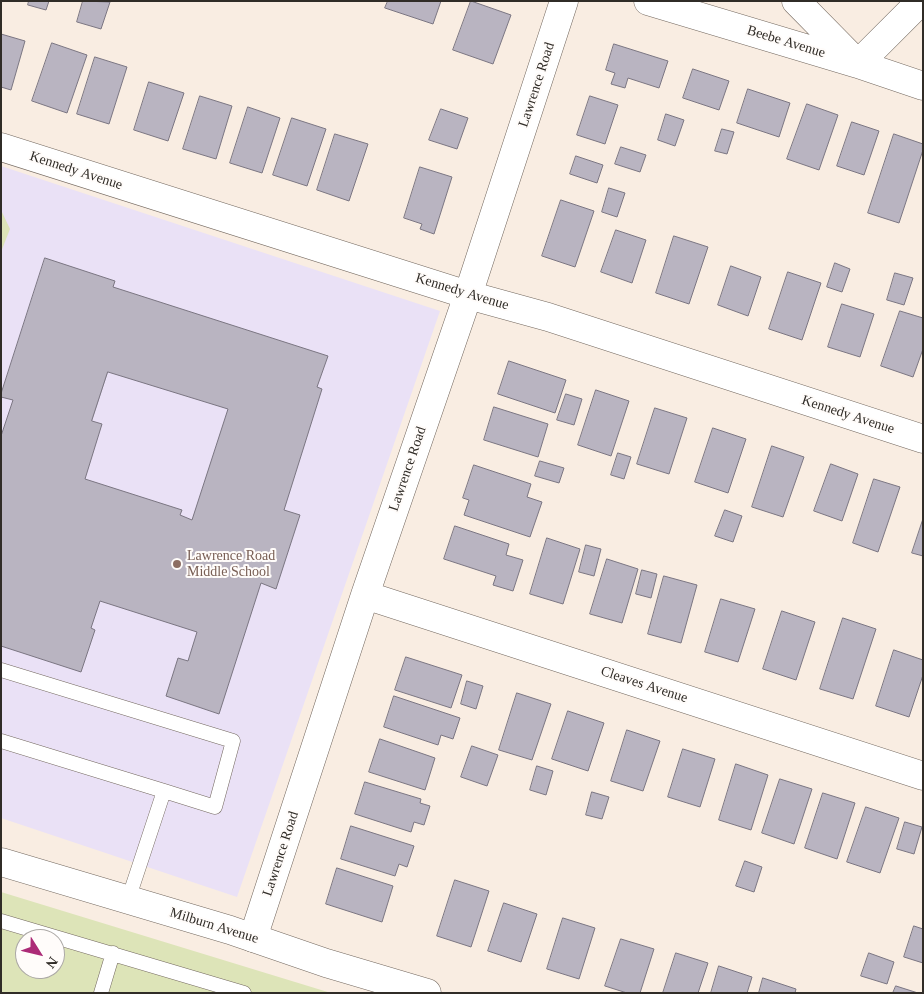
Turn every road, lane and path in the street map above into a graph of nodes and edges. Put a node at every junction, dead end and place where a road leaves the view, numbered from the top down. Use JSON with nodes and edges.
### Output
{"nodes":[{"id":1,"x":564,"y":1,"type":"edge"},
{"id":2,"x":648,"y":1,"type":"edge"},
{"id":3,"x":796,"y":1,"type":"edge"},
{"id":4,"x":921,"y":1,"type":"edge"},
{"id":5,"x":690,"y":7,"type":"edge"},
{"id":6,"x":858,"y":64,"type":"junction"},
{"id":7,"x":923,"y":86,"type":"edge"},
{"id":8,"x":1,"y":147,"type":"edge"},
{"id":9,"x":468,"y":295,"type":"junction"},
{"id":10,"x":923,"y":439,"type":"edge"},
{"id":11,"x":365,"y":595,"type":"junction"},
{"id":12,"x":1,"y":670,"type":"edge"},
{"id":13,"x":1,"y":740,"type":"edge"},
{"id":14,"x":923,"y":776,"type":"edge"},
{"id":15,"x":164,"y":791,"type":"junction"},
{"id":16,"x":1,"y":862,"type":"edge"},
{"id":17,"x":128,"y":900,"type":"junction"},
{"id":18,"x":1,"y":921,"type":"edge"},
{"id":19,"x":253,"y":938,"type":"junction"},
{"id":20,"x":113,"y":953,"type":"junction"},
{"id":21,"x":101,"y":993,"type":"edge"},
{"id":22,"x":244,"y":993,"type":"edge"},
{"id":23,"x":426,"y":993,"type":"edge"}],
"edges":[{"from":1,"to":9,"type":"street","name":"Lawrence Road"},
{"from":2,"to":5,"type":"street","name":"Beebe Avenue"},
{"from":3,"to":6,"type":"street"},
{"from":4,"to":6,"type":"street"},
{"from":5,"to":6,"type":"street","name":"Beebe Avenue"},
{"from":6,"to":7,"type":"street","name":"Beebe Avenue"},
{"from":8,"to":9,"type":"street","name":"Kennedy Avenue"},
{"from":9,"to":10,"type":"street","name":"Kennedy Avenue"},
{"from":9,"to":11,"type":"street","name":"Lawrence Road"},
{"from":11,"to":14,"type":"street","name":"Cleaves Avenue"},
{"from":11,"to":19,"type":"street","name":"Lawrence Road"},
{"from":12,"to":15,"type":"lane"},
{"from":13,"to":15,"type":"lane"},
{"from":15,"to":17,"type":"lane"},
{"from":16,"to":17,"type":"street","name":"Milburn Avenue"},
{"from":17,"to":19,"type":"street","name":"Milburn Avenue"},
{"from":18,"to":20,"type":"lane"},
{"from":19,"to":23,"type":"street","name":"Milburn Avenue"},
{"from":20,"to":21,"type":"lane"},
{"from":20,"to":22,"type":"lane"}]}
